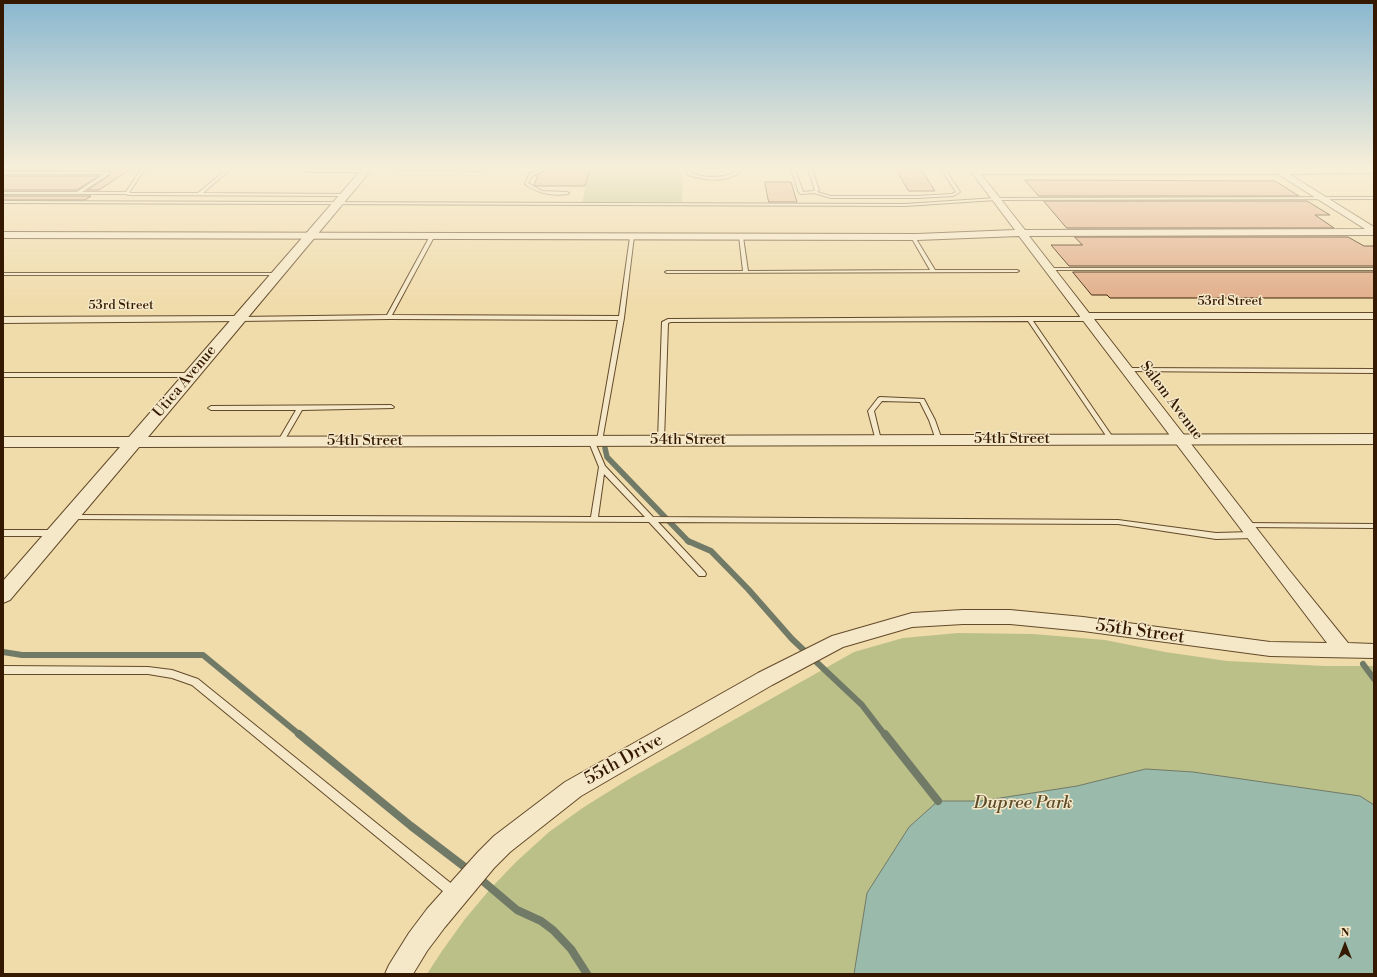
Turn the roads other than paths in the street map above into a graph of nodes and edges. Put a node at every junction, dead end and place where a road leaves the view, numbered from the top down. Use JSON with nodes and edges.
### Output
{"nodes":[{"id":1,"x":328,"y":215,"type":"edge"},
{"id":2,"x":1008,"y":215,"type":"edge"},
{"id":3,"x":1347,"y":215,"type":"edge"},
{"id":4,"x":1374,"y":232,"type":"edge"},
{"id":5,"x":1022,"y":233,"type":"junction"},
{"id":6,"x":3,"y":235,"type":"edge"},
{"id":7,"x":310,"y":235,"type":"junction"},
{"id":8,"x":432,"y":237,"type":"junction"},
{"id":9,"x":632,"y":237,"type":"junction"},
{"id":10,"x":741,"y":237,"type":"junction"},
{"id":11,"x":913,"y":237,"type":"junction"},
{"id":12,"x":1050,"y":270,"type":"junction"},
{"id":13,"x":1374,"y":270,"type":"edge"},
{"id":14,"x":933,"y":271,"type":"junction"},
{"id":15,"x":667,"y":272,"type":"dead end"},
{"id":16,"x":746,"y":272,"type":"junction"},
{"id":17,"x":1017,"y":272,"type":"dead end"},
{"id":18,"x":3,"y":274,"type":"edge"},
{"id":19,"x":278,"y":274,"type":"junction"},
{"id":20,"x":1374,"y":316,"type":"edge"},
{"id":21,"x":389,"y":317,"type":"junction"},
{"id":22,"x":1086,"y":317,"type":"junction"},
{"id":23,"x":621,"y":318,"type":"junction"},
{"id":24,"x":238,"y":319,"type":"junction"},
{"id":25,"x":1029,"y":319,"type":"junction"},
{"id":26,"x":3,"y":320,"type":"edge"},
{"id":27,"x":1127,"y":370,"type":"junction"},
{"id":28,"x":1374,"y":371,"type":"edge"},
{"id":29,"x":3,"y":375,"type":"edge"},
{"id":30,"x":190,"y":375,"type":"junction"},
{"id":31,"x":391,"y":407,"type":"dead end"},
{"id":32,"x":211,"y":408,"type":"dead end"},
{"id":33,"x":300,"y":408,"type":"junction"},
{"id":34,"x":1111,"y":439,"type":"junction"},
{"id":35,"x":1179,"y":439,"type":"junction"},
{"id":36,"x":1374,"y":439,"type":"edge"},
{"id":37,"x":595,"y":440,"type":"junction"},
{"id":38,"x":661,"y":440,"type":"junction"},
{"id":39,"x":878,"y":440,"type":"junction"},
{"id":40,"x":939,"y":440,"type":"junction"},
{"id":41,"x":281,"y":441,"type":"junction"},
{"id":42,"x":3,"y":442,"type":"edge"},
{"id":43,"x":134,"y":442,"type":"junction"},
{"id":44,"x":602,"y":467,"type":"junction"},
{"id":45,"x":70,"y":516,"type":"junction"},
{"id":46,"x":594,"y":518,"type":"junction"},
{"id":47,"x":650,"y":520,"type":"junction"},
{"id":48,"x":1374,"y":526,"type":"edge"},
{"id":49,"x":1249,"y":530,"type":"junction"},
{"id":50,"x":3,"y":533,"type":"edge"},
{"id":51,"x":56,"y":533,"type":"junction"},
{"id":52,"x":702,"y":574,"type":"dead end"},
{"id":53,"x":3,"y":595,"type":"edge"},
{"id":54,"x":905,"y":622,"type":"joint"},
{"id":55,"x":1344,"y":651,"type":"junction"},
{"id":56,"x":1374,"y":651,"type":"edge"},
{"id":57,"x":3,"y":670,"type":"edge"},
{"id":58,"x":455,"y":894,"type":"junction"},
{"id":59,"x":398,"y":974,"type":"edge"}],
"edges":[{"from":1,"to":7,"type":"street","name":"Utica Avenue"},
{"from":2,"to":5,"type":"street","name":"Salem Avenue"},
{"from":3,"to":4,"type":"street"},
{"from":4,"to":5,"type":"street"},
{"from":5,"to":11,"type":"street"},
{"from":5,"to":12,"type":"street","name":"Salem Avenue"},
{"from":6,"to":7,"type":"street"},
{"from":7,"to":8,"type":"street"},
{"from":7,"to":19,"type":"street","name":"Utica Avenue"},
{"from":8,"to":9,"type":"street"},
{"from":8,"to":21,"type":"lane"},
{"from":9,"to":10,"type":"street"},
{"from":9,"to":23,"type":"lane"},
{"from":10,"to":11,"type":"street"},
{"from":10,"to":16,"type":"lane"},
{"from":11,"to":14,"type":"lane"},
{"from":12,"to":13,"type":"lane"},
{"from":12,"to":22,"type":"street","name":"Salem Avenue"},
{"from":14,"to":16,"type":"lane"},
{"from":14,"to":17,"type":"lane"},
{"from":15,"to":16,"type":"lane"},
{"from":18,"to":19,"type":"lane"},
{"from":19,"to":24,"type":"street","name":"Utica Avenue"},
{"from":20,"to":22,"type":"street","name":"53rd Street"},
{"from":21,"to":23,"type":"lane"},
{"from":21,"to":24,"type":"lane"},
{"from":22,"to":25,"type":"lane"},
{"from":22,"to":27,"type":"street","name":"Salem Avenue"},
{"from":23,"to":37,"type":"lane"},
{"from":24,"to":26,"type":"street","name":"53rd Street"},
{"from":24,"to":30,"type":"street","name":"Utica Avenue"},
{"from":25,"to":34,"type":"lane"},
{"from":25,"to":38,"type":"lane"},
{"from":27,"to":28,"type":"lane"},
{"from":27,"to":35,"type":"street","name":"Salem Avenue"},
{"from":29,"to":30,"type":"lane"},
{"from":30,"to":43,"type":"street","name":"Utica Avenue"},
{"from":31,"to":33,"type":"lane"},
{"from":32,"to":33,"type":"lane"},
{"from":33,"to":41,"type":"lane"},
{"from":34,"to":35,"type":"street","name":"54th Street"},
{"from":34,"to":40,"type":"street","name":"54th Street"},
{"from":35,"to":36,"type":"street","name":"54th Street"},
{"from":35,"to":49,"type":"street","name":"Salem Avenue"},
{"from":37,"to":38,"type":"street","name":"54th Street"},
{"from":37,"to":41,"type":"street","name":"54th Street"},
{"from":37,"to":44,"type":"lane"},
{"from":38,"to":39,"type":"street","name":"54th Street"},
{"from":39,"to":40,"type":"street","name":"54th Street"},
{"from":39,"to":40,"type":"lane"},
{"from":41,"to":43,"type":"street","name":"54th Street"},
{"from":42,"to":43,"type":"street","name":"54th Street"},
{"from":43,"to":45,"type":"street","name":"Utica Avenue"},
{"from":44,"to":46,"type":"lane"},
{"from":44,"to":47,"type":"lane"},
{"from":45,"to":46,"type":"lane"},
{"from":45,"to":51,"type":"street","name":"Utica Avenue"},
{"from":46,"to":47,"type":"lane"},
{"from":47,"to":49,"type":"lane"},
{"from":47,"to":52,"type":"lane"},
{"from":48,"to":49,"type":"lane"},
{"from":49,"to":55,"type":"street","name":"Salem Avenue"},
{"from":50,"to":51,"type":"lane"},
{"from":51,"to":53,"type":"street","name":"Utica Avenue"},
{"from":54,"to":55,"type":"street","name":"55th Street"},
{"from":54,"to":58,"type":"street","name":"55th Drive"},
{"from":55,"to":56,"type":"street","name":"55th Street"},
{"from":57,"to":58,"type":"lane"},
{"from":58,"to":59,"type":"street","name":"55th Drive"}]}
